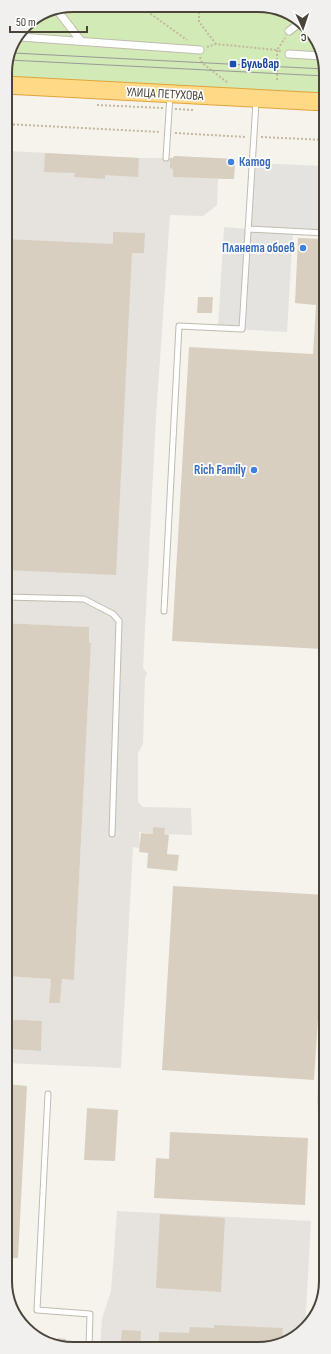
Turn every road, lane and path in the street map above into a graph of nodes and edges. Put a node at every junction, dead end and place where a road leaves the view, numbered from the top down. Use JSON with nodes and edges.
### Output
{"nodes":[{"id":1,"x":148,"y":12,"type":"edge"},
{"id":2,"x":199,"y":12,"type":"edge"},
{"id":3,"x":60,"y":13,"type":"edge"},
{"id":4,"x":296,"y":26,"type":"edge"},
{"id":5,"x":289,"y":31,"type":"joint"},
{"id":6,"x":24,"y":37,"type":"edge"},
{"id":7,"x":81,"y":41,"type":"junction"},
{"id":8,"x":216,"y":44,"type":"junction"},
{"id":9,"x":277,"y":50,"type":"junction"},
{"id":10,"x":200,"y":53,"type":"junction"},
{"id":11,"x":288,"y":54,"type":"dead end"},
{"id":12,"x":316,"y":56,"type":"edge"},
{"id":13,"x":277,"y":80,"type":"dead end"},
{"id":14,"x":229,"y":84,"type":"dead end"},
{"id":15,"x":12,"y":85,"type":"edge"},
{"id":16,"x":170,"y":94,"type":"junction"},
{"id":17,"x":256,"y":99,"type":"junction"},
{"id":18,"x":319,"y":102,"type":"edge"},
{"id":19,"x":166,"y":158,"type":"dead end"},
{"id":20,"x":248,"y":229,"type":"junction"},
{"id":21,"x":319,"y":233,"type":"edge"},
{"id":22,"x":12,"y":598,"type":"edge"},
{"id":23,"x":164,"y":611,"type":"dead end"},
{"id":24,"x":112,"y":834,"type":"dead end"},
{"id":25,"x":48,"y":1094,"type":"dead end"},
{"id":26,"x":89,"y":1342,"type":"edge"}],
"edges":[{"from":1,"to":10,"type":"path"},
{"from":2,"to":8,"type":"path"},
{"from":3,"to":7,"type":"street"},
{"from":4,"to":5,"type":"street"},
{"from":5,"to":9,"type":"path"},
{"from":6,"to":7,"type":"street"},
{"from":7,"to":10,"type":"street"},
{"from":8,"to":9,"type":"path"},
{"from":8,"to":10,"type":"path"},
{"from":9,"to":13,"type":"path"},
{"from":10,"to":14,"type":"path"},
{"from":11,"to":12,"type":"street"},
{"from":15,"to":16,"type":"highway","name":"УЛИЦА ПЕТУХОВА"},
{"from":16,"to":17,"type":"highway","name":"УЛИЦА ПЕТУХОВА"},
{"from":16,"to":19,"type":"lane"},
{"from":17,"to":18,"type":"highway","name":"УЛИЦА ПЕТУХОВА"},
{"from":17,"to":20,"type":"lane"},
{"from":20,"to":21,"type":"lane"},
{"from":20,"to":23,"type":"lane"},
{"from":22,"to":24,"type":"lane"},
{"from":25,"to":26,"type":"lane"}]}
